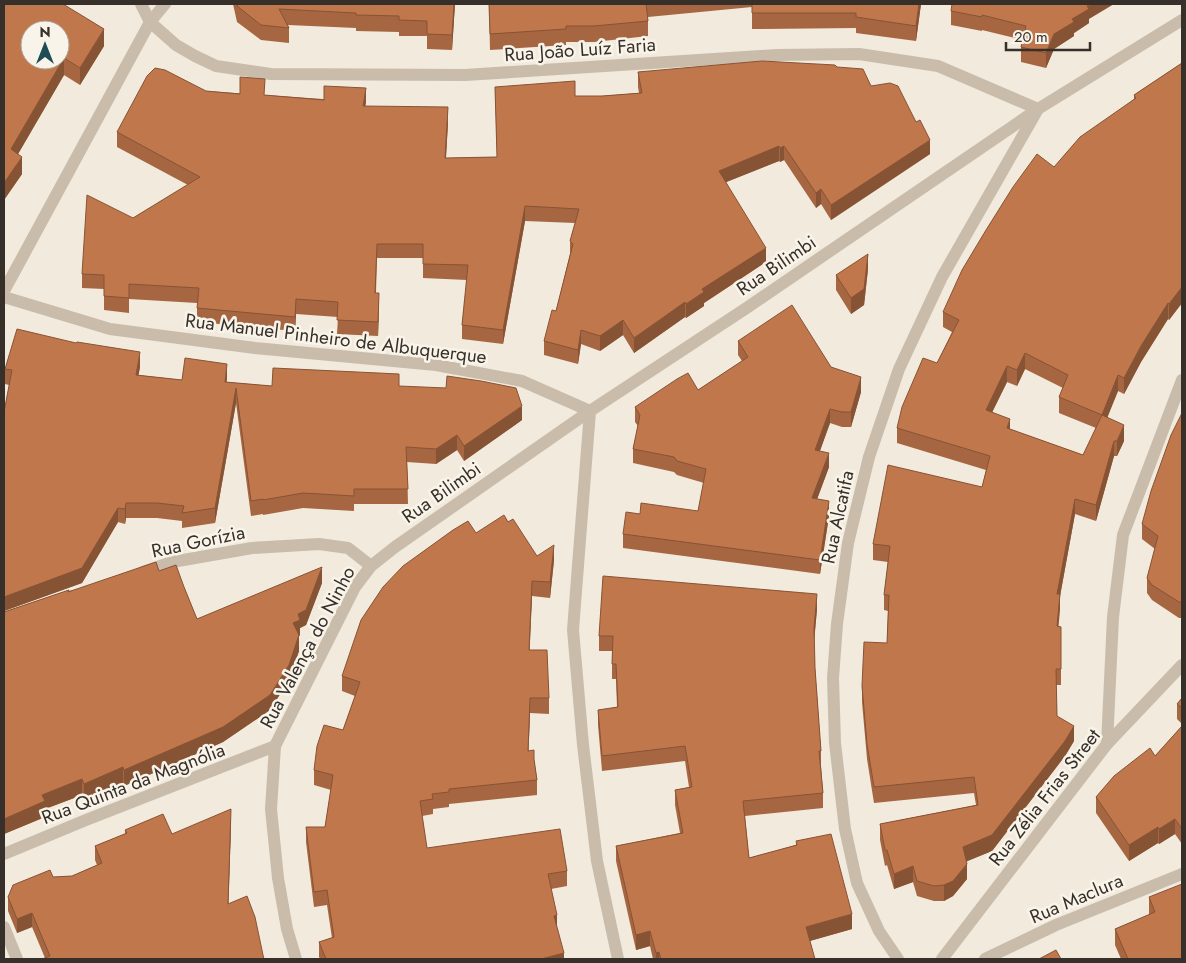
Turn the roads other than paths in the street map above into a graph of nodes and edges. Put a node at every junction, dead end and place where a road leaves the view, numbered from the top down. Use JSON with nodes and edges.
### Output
{"nodes":[{"id":1,"x":142,"y":4,"type":"edge"},
{"id":2,"x":165,"y":4,"type":"edge"},
{"id":3,"x":1182,"y":20,"type":"edge"},
{"id":4,"x":150,"y":22,"type":"junction"},
{"id":5,"x":1038,"y":109,"type":"junction"},
{"id":6,"x":4,"y":291,"type":"edge"},
{"id":7,"x":4,"y":297,"type":"edge"},
{"id":8,"x":1182,"y":380,"type":"edge"},
{"id":9,"x":590,"y":411,"type":"junction"},
{"id":10,"x":396,"y":547,"type":"joint"},
{"id":11,"x":371,"y":566,"type":"junction"},
{"id":12,"x":128,"y":577,"type":"edge"},
{"id":13,"x":1182,"y":665,"type":"edge"},
{"id":14,"x":1108,"y":744,"type":"junction"},
{"id":15,"x":275,"y":746,"type":"junction"},
{"id":16,"x":4,"y":854,"type":"edge"},
{"id":17,"x":1182,"y":874,"type":"edge"},
{"id":18,"x":4,"y":927,"type":"edge"},
{"id":19,"x":17,"y":959,"type":"edge"},
{"id":20,"x":296,"y":959,"type":"edge"},
{"id":21,"x":618,"y":959,"type":"edge"},
{"id":22,"x":898,"y":959,"type":"edge"},
{"id":23,"x":942,"y":959,"type":"edge"},
{"id":24,"x":985,"y":959,"type":"edge"}],
"edges":[{"from":1,"to":4,"type":"street","name":"Rua João Luíz Faria"},
{"from":2,"to":4,"type":"street"},
{"from":3,"to":5,"type":"street","name":"Rua Bilimbi"},
{"from":4,"to":5,"type":"street","name":"Rua João Luíz Faria"},
{"from":4,"to":6,"type":"street"},
{"from":5,"to":9,"type":"street","name":"Rua Bilimbi"},
{"from":5,"to":22,"type":"street","name":"Rua Alcatifa"},
{"from":7,"to":9,"type":"street","name":"Rua Manuel Pinheiro de Albuquerque"},
{"from":8,"to":14,"type":"street"},
{"from":9,"to":10,"type":"street","name":"Rua Bilimbi"},
{"from":9,"to":21,"type":"street"},
{"from":10,"to":11,"type":"street","name":"Rua Valença do Ninho"},
{"from":11,"to":12,"type":"street","name":"Rua Gorízia"},
{"from":11,"to":15,"type":"street","name":"Rua Valença do Ninho"},
{"from":13,"to":14,"type":"street","name":"Rua Zélia Frias Street"},
{"from":14,"to":23,"type":"street","name":"Rua Zélia Frias Street"},
{"from":15,"to":16,"type":"street","name":"Rua Quinta da Magnólia"},
{"from":15,"to":20,"type":"street"},
{"from":17,"to":24,"type":"street","name":"Rua Maclura"},
{"from":18,"to":19,"type":"street"}]}
